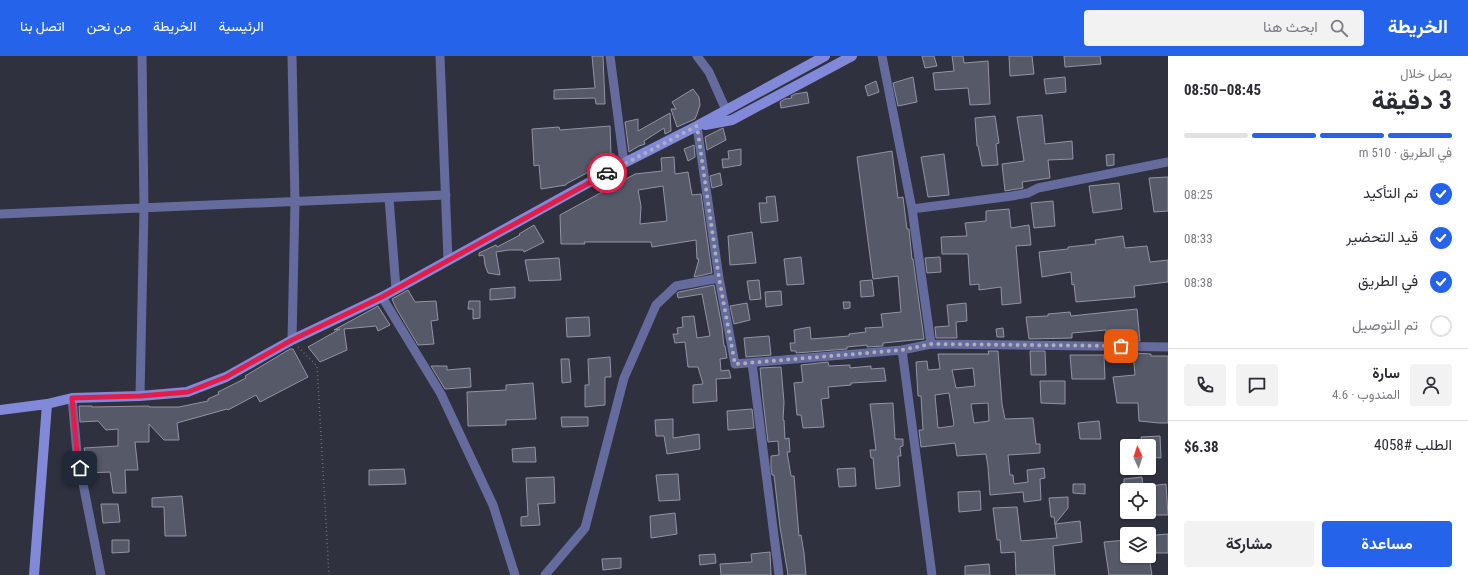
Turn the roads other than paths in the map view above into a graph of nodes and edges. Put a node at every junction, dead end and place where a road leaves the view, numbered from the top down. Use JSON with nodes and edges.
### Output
{"nodes":[{"id":1,"x":142,"y":56,"type":"edge"},
{"id":2,"x":292,"y":56,"type":"edge"},
{"id":3,"x":440,"y":56,"type":"edge"},
{"id":4,"x":610,"y":56,"type":"edge"},
{"id":5,"x":697,"y":56,"type":"edge"},
{"id":6,"x":825,"y":56,"type":"edge"},
{"id":7,"x":852,"y":56,"type":"edge"},
{"id":8,"x":882,"y":56,"type":"edge"},
{"id":9,"x":726,"y":110,"type":"junction"},
{"id":10,"x":697,"y":126,"type":"junction"},
{"id":11,"x":1168,"y":162,"type":"edge"},
{"id":12,"x":624,"y":163,"type":"junction"},
{"id":13,"x":446,"y":195,"type":"junction"},
{"id":14,"x":389,"y":198,"type":"junction"},
{"id":15,"x":295,"y":202,"type":"junction"},
{"id":16,"x":144,"y":208,"type":"junction"},
{"id":17,"x":912,"y":209,"type":"junction"},
{"id":18,"x":0,"y":214,"type":"edge"},
{"id":19,"x":448,"y":260,"type":"junction"},
{"id":20,"x":719,"y":278,"type":"junction"},
{"id":21,"x":396,"y":289,"type":"junction"},
{"id":22,"x":382,"y":297,"type":"junction"},
{"id":23,"x":292,"y":340,"type":"junction"},
{"id":24,"x":931,"y":344,"type":"junction"},
{"id":25,"x":1168,"y":347,"type":"edge"},
{"id":26,"x":902,"y":350,"type":"junction"},
{"id":27,"x":752,"y":362,"type":"junction"},
{"id":28,"x":140,"y":396,"type":"junction"},
{"id":29,"x":72,"y":398,"type":"junction"},
{"id":30,"x":47,"y":404,"type":"junction"},
{"id":31,"x":0,"y":410,"type":"edge"},
{"id":32,"x":34,"y":575,"type":"edge"},
{"id":33,"x":101,"y":575,"type":"edge"},
{"id":34,"x":515,"y":575,"type":"edge"},
{"id":35,"x":545,"y":575,"type":"edge"},
{"id":36,"x":779,"y":575,"type":"edge"},
{"id":37,"x":932,"y":575,"type":"edge"}],
"edges":[{"from":1,"to":16,"type":"street"},
{"from":2,"to":15,"type":"street"},
{"from":3,"to":13,"type":"street"},
{"from":4,"to":12,"type":"street"},
{"from":5,"to":9,"type":"street"},
{"from":6,"to":9,"type":"street"},
{"from":7,"to":10,"type":"street"},
{"from":8,"to":17,"type":"street"},
{"from":9,"to":10,"type":"street"},
{"from":10,"to":12,"type":"street"},
{"from":10,"to":20,"type":"street"},
{"from":11,"to":17,"type":"street"},
{"from":12,"to":19,"type":"street"},
{"from":13,"to":14,"type":"street"},
{"from":13,"to":19,"type":"street"},
{"from":14,"to":15,"type":"street"},
{"from":14,"to":21,"type":"street"},
{"from":15,"to":16,"type":"street"},
{"from":15,"to":23,"type":"street"},
{"from":16,"to":18,"type":"street"},
{"from":16,"to":28,"type":"street"},
{"from":17,"to":24,"type":"street"},
{"from":19,"to":21,"type":"street"},
{"from":20,"to":27,"type":"street"},
{"from":20,"to":35,"type":"street"},
{"from":21,"to":22,"type":"street"},
{"from":22,"to":23,"type":"street"},
{"from":22,"to":34,"type":"street"},
{"from":23,"to":28,"type":"street"},
{"from":24,"to":25,"type":"street"},
{"from":24,"to":26,"type":"street"},
{"from":26,"to":27,"type":"street"},
{"from":26,"to":37,"type":"street"},
{"from":27,"to":36,"type":"street"},
{"from":28,"to":29,"type":"street"},
{"from":29,"to":30,"type":"street"},
{"from":29,"to":33,"type":"street"},
{"from":30,"to":31,"type":"street"},
{"from":30,"to":32,"type":"street"}]}
